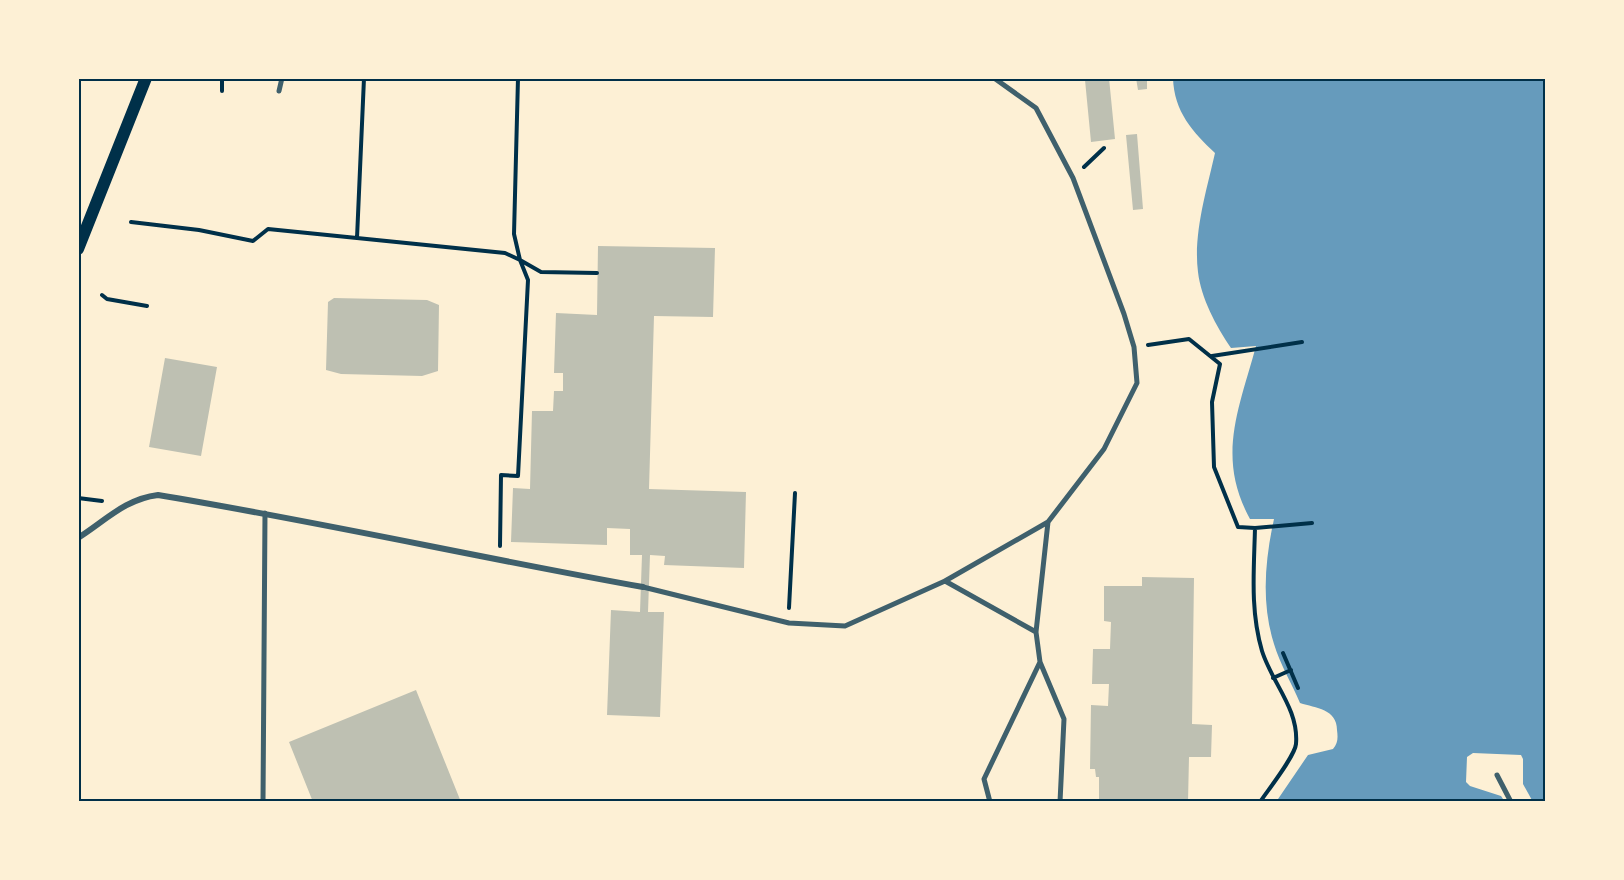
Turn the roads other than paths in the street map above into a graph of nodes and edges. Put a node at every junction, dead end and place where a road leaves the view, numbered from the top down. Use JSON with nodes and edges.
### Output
{"nodes":[{"id":1,"x":146,"y":78,"type":"edge"},
{"id":2,"x":282,"y":78,"type":"edge"},
{"id":3,"x":994,"y":78,"type":"edge"},
{"id":4,"x":279,"y":91,"type":"dead end"},
{"id":5,"x":78,"y":249,"type":"edge"},
{"id":6,"x":265,"y":513,"type":"junction"},
{"id":7,"x":1048,"y":522,"type":"junction"},
{"id":8,"x":78,"y":538,"type":"edge"},
{"id":9,"x":945,"y":581,"type":"junction"},
{"id":10,"x":643,"y":587,"type":"joint"},
{"id":11,"x":1036,"y":632,"type":"junction"},
{"id":12,"x":1040,"y":662,"type":"junction"},
{"id":13,"x":1497,"y":775,"type":"dead end"},
{"id":14,"x":263,"y":802,"type":"edge"},
{"id":15,"x":990,"y":802,"type":"edge"},
{"id":16,"x":1060,"y":802,"type":"edge"},
{"id":17,"x":1511,"y":802,"type":"edge"}],
"edges":[{"from":1,"to":5,"type":"main road"},
{"from":2,"to":4,"type":"street"},
{"from":3,"to":7,"type":"street"},
{"from":6,"to":8,"type":"street"},
{"from":6,"to":10,"type":"street"},
{"from":6,"to":14,"type":"street"},
{"from":7,"to":9,"type":"street"},
{"from":7,"to":11,"type":"street"},
{"from":9,"to":10,"type":"street"},
{"from":9,"to":11,"type":"street"},
{"from":11,"to":12,"type":"street"},
{"from":12,"to":15,"type":"street"},
{"from":12,"to":16,"type":"street"},
{"from":13,"to":17,"type":"street"}]}
